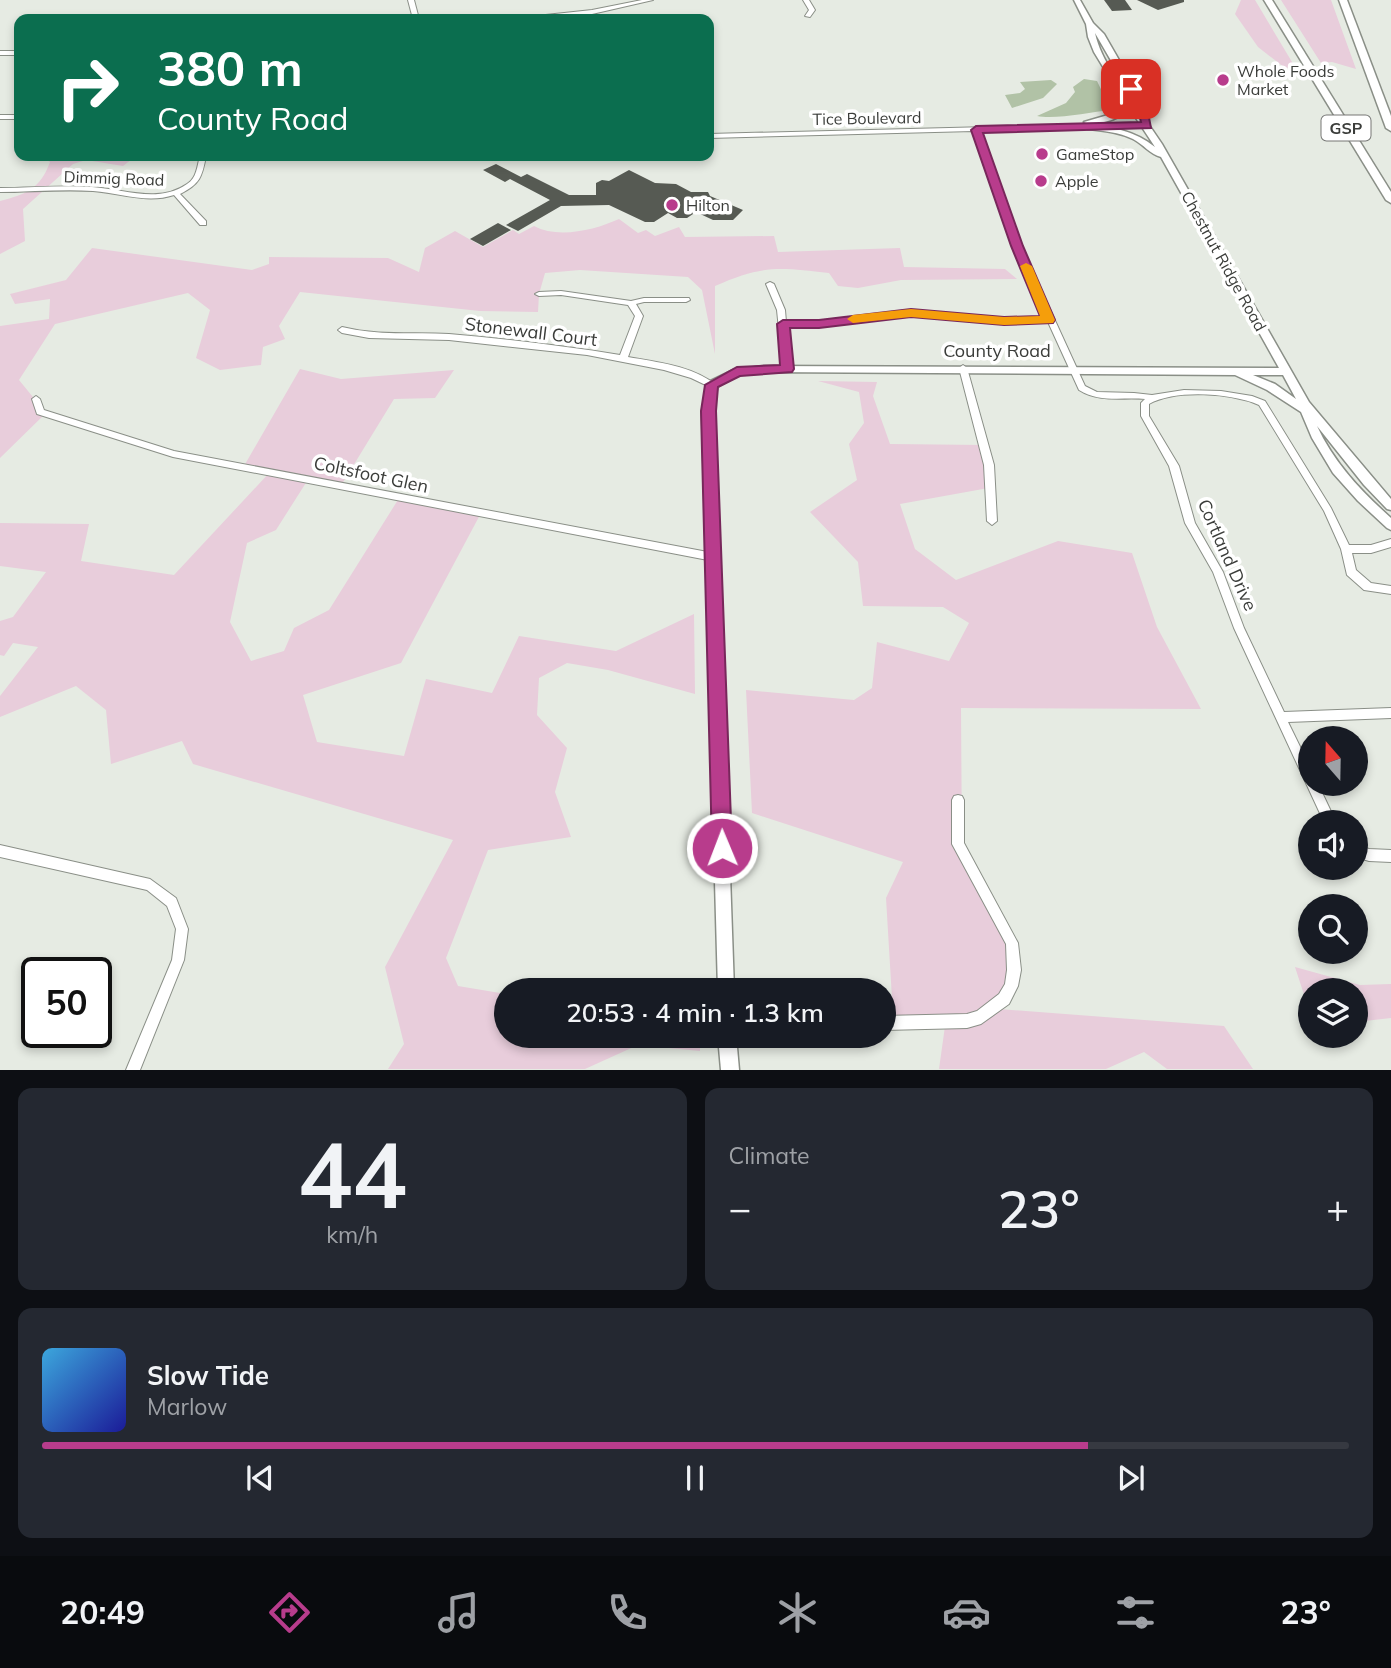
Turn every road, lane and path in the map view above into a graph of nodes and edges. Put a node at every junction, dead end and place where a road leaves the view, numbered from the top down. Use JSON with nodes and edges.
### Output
{"nodes":[{"id":1,"x":650,"y":0,"type":"edge"},
{"id":2,"x":806,"y":0,"type":"edge"},
{"id":3,"x":1077,"y":0,"type":"edge"},
{"id":4,"x":1343,"y":0,"type":"edge"},
{"id":5,"x":1270,"y":2,"type":"edge"},
{"id":6,"x":573,"y":14,"type":"edge"},
{"id":7,"x":808,"y":16,"type":"dead end"},
{"id":8,"x":1090,"y":24,"type":"junction"},
{"id":9,"x":1126,"y":99,"type":"junction"},
{"id":10,"x":1145,"y":123,"type":"junction"},
{"id":11,"x":1088,"y":124,"type":"junction"},
{"id":12,"x":1391,"y":128,"type":"edge"},
{"id":13,"x":976,"y":130,"type":"junction"},
{"id":14,"x":714,"y":136,"type":"edge"},
{"id":15,"x":202,"y":161,"type":"edge"},
{"id":16,"x":1168,"y":162,"type":"junction"},
{"id":17,"x":0,"y":190,"type":"edge"},
{"id":18,"x":176,"y":193,"type":"junction"},
{"id":19,"x":1391,"y":200,"type":"edge"},
{"id":20,"x":203,"y":223,"type":"dead end"},
{"id":21,"x":770,"y":284,"type":"dead end"},
{"id":22,"x":539,"y":294,"type":"dead end"},
{"id":23,"x":686,"y":300,"type":"dead end"},
{"id":24,"x":631,"y":303,"type":"junction"},
{"id":25,"x":1048,"y":320,"type":"junction"},
{"id":26,"x":783,"y":324,"type":"junction"},
{"id":27,"x":342,"y":330,"type":"dead end"},
{"id":28,"x":624,"y":359,"type":"junction"},
{"id":29,"x":963,"y":368,"type":"junction"},
{"id":30,"x":787,"y":369,"type":"junction"},
{"id":31,"x":1072,"y":369,"type":"junction"},
{"id":32,"x":1233,"y":372,"type":"junction"},
{"id":33,"x":1286,"y":372,"type":"junction"},
{"id":34,"x":712,"y":385,"type":"junction"},
{"id":35,"x":1151,"y":398,"type":"junction"},
{"id":36,"x":36,"y":399,"type":"dead end"},
{"id":37,"x":1304,"y":406,"type":"junction"},
{"id":38,"x":1390,"y":505,"type":"edge"},
{"id":39,"x":992,"y":521,"type":"dead end"},
{"id":40,"x":1391,"y":525,"type":"edge"},
{"id":41,"x":1391,"y":543,"type":"edge"},
{"id":42,"x":1346,"y":549,"type":"junction"},
{"id":43,"x":713,"y":557,"type":"junction"},
{"id":44,"x":1391,"y":590,"type":"edge"},
{"id":45,"x":1391,"y":713,"type":"edge"},
{"id":46,"x":1280,"y":717,"type":"junction"},
{"id":47,"x":1298,"y":755,"type":"edge"},
{"id":48,"x":958,"y":800,"type":"dead end"},
{"id":49,"x":0,"y":850,"type":"edge"},
{"id":50,"x":1368,"y":855,"type":"edge"},
{"id":51,"x":1391,"y":856,"type":"edge"},
{"id":52,"x":726,"y":978,"type":"edge"},
{"id":53,"x":896,"y":1022,"type":"edge"},
{"id":54,"x":728,"y":1048,"type":"edge"},
{"id":55,"x":133,"y":1069,"type":"edge"},
{"id":56,"x":730,"y":1069,"type":"edge"}],
"edges":[{"from":1,"to":6,"type":"street"},
{"from":2,"to":7,"type":"street"},
{"from":3,"to":8,"type":"main road","name":"Chestnut Ridge Road"},
{"from":4,"to":12,"type":"highway","number":"GSP"},
{"from":5,"to":19,"type":"highway","number":"GSP"},
{"from":8,"to":9,"type":"main road","name":"Chestnut Ridge Road"},
{"from":8,"to":10,"type":"main road","name":"Chestnut Ridge Road"},
{"from":9,"to":10,"type":"main road","name":"Chestnut Ridge Road"},
{"from":9,"to":11,"type":"main road"},
{"from":10,"to":11,"type":"street","name":"Tice Boulevard"},
{"from":10,"to":16,"type":"main road","name":"Chestnut Ridge Road"},
{"from":11,"to":13,"type":"street","name":"Tice Boulevard"},
{"from":11,"to":16,"type":"main road"},
{"from":13,"to":14,"type":"street","name":"Tice Boulevard"},
{"from":13,"to":25,"type":"street"},
{"from":15,"to":18,"type":"street","name":"Dimmig Road"},
{"from":16,"to":33,"type":"main road","name":"Chestnut Ridge Road"},
{"from":17,"to":18,"type":"street","name":"Dimmig Road"},
{"from":18,"to":20,"type":"street"},
{"from":21,"to":26,"type":"street"},
{"from":22,"to":24,"type":"street"},
{"from":23,"to":24,"type":"street"},
{"from":24,"to":28,"type":"street"},
{"from":25,"to":26,"type":"street"},
{"from":25,"to":31,"type":"street"},
{"from":26,"to":30,"type":"street"},
{"from":27,"to":28,"type":"street","name":"Stonewall Court"},
{"from":28,"to":34,"type":"street","name":"Stonewall Court"},
{"from":29,"to":30,"type":"main road","name":"County Road"},
{"from":29,"to":31,"type":"main road","name":"County Road"},
{"from":29,"to":39,"type":"street"},
{"from":30,"to":34,"type":"main road","name":"County Road"},
{"from":31,"to":32,"type":"main road","name":"County Road"},
{"from":31,"to":35,"type":"street"},
{"from":32,"to":33,"type":"main road","name":"County Road"},
{"from":32,"to":37,"type":"main road"},
{"from":33,"to":37,"type":"main road","name":"Chestnut Ridge Road"},
{"from":34,"to":43,"type":"main road"},
{"from":35,"to":42,"type":"street"},
{"from":35,"to":46,"type":"street","name":"Cortland Drive"},
{"from":36,"to":43,"type":"street","name":"Coltsfoot Glen"},
{"from":37,"to":38,"type":"main road","name":"Chestnut Ridge Road"},
{"from":37,"to":40,"type":"main road","name":"Chestnut Ridge Road"},
{"from":41,"to":42,"type":"street"},
{"from":42,"to":44,"type":"street"},
{"from":43,"to":52,"type":"main road"},
{"from":45,"to":46,"type":"street"},
{"from":46,"to":47,"type":"street","name":"Cortland Drive"},
{"from":48,"to":53,"type":"street"},
{"from":49,"to":55,"type":"street"},
{"from":50,"to":51,"type":"street"},
{"from":54,"to":56,"type":"main road"}]}
